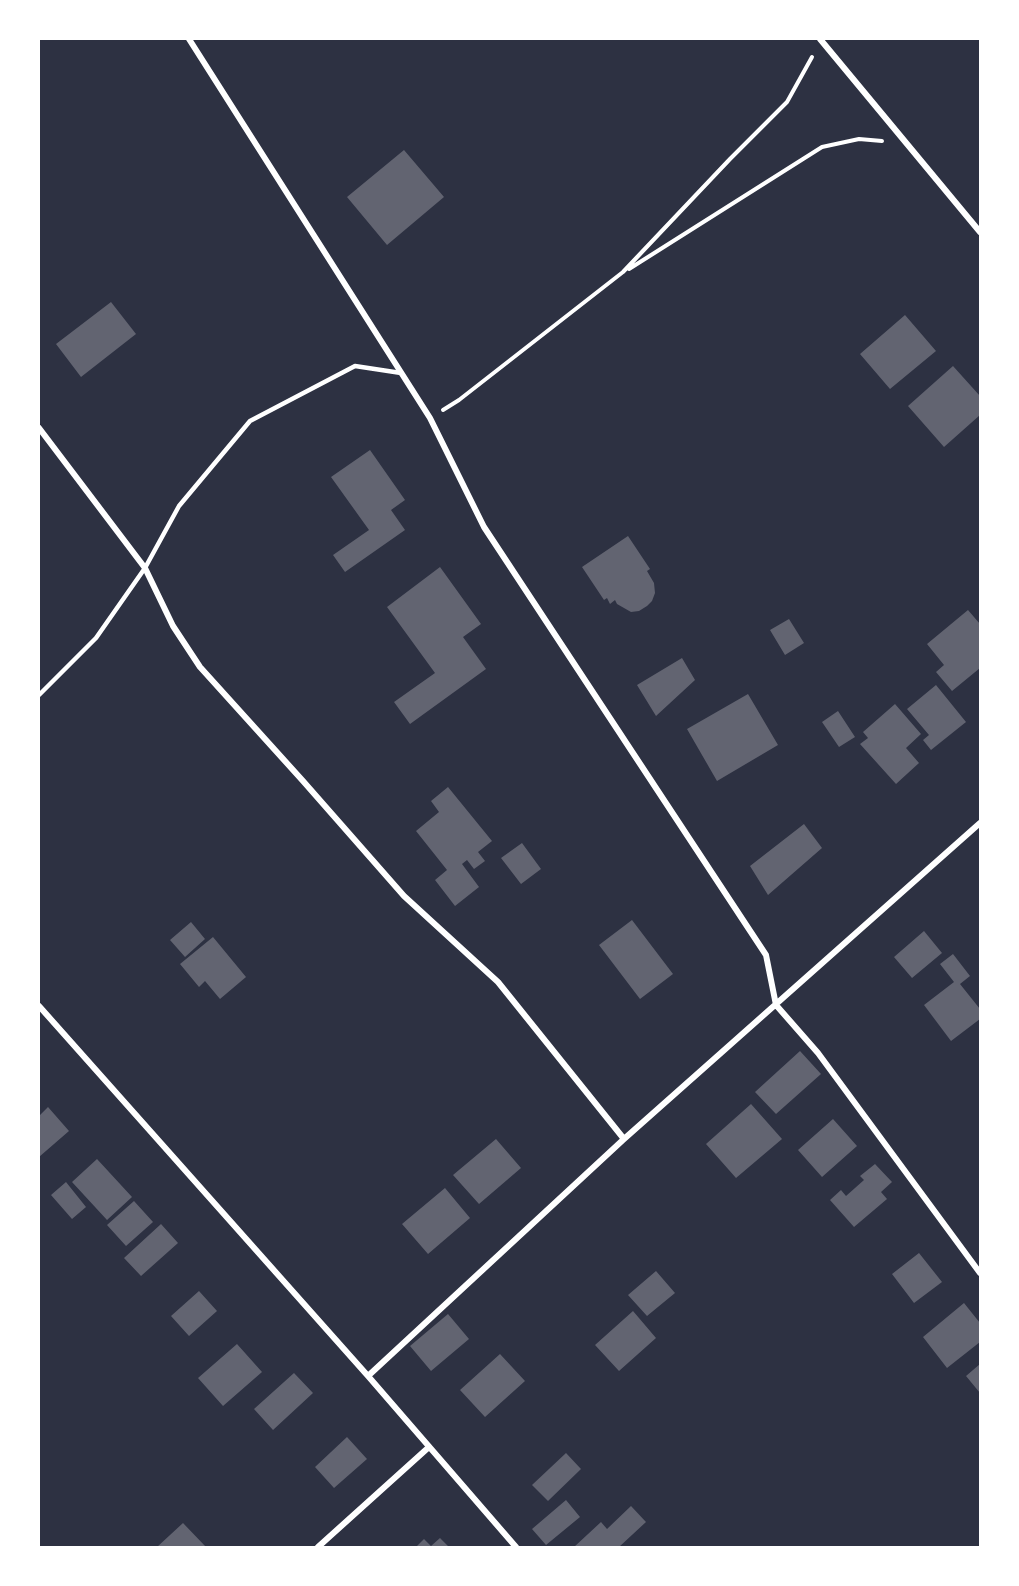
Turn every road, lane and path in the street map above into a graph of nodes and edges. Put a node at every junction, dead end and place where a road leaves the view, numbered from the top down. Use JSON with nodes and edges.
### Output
{"nodes":[{"id":1,"x":189,"y":39,"type":"edge"},
{"id":2,"x":820,"y":40,"type":"edge"},
{"id":3,"x":907,"y":144,"type":"junction"},
{"id":4,"x":980,"y":232,"type":"edge"},
{"id":5,"x":623,"y":272,"type":"junction"},
{"id":6,"x":402,"y":373,"type":"junction"},
{"id":7,"x":430,"y":418,"type":"junction"},
{"id":8,"x":39,"y":428,"type":"edge"},
{"id":9,"x":145,"y":568,"type":"junction"},
{"id":10,"x":39,"y":695,"type":"edge"},
{"id":11,"x":980,"y":823,"type":"edge"},
{"id":12,"x":776,"y":1005,"type":"junction"},
{"id":13,"x":39,"y":1006,"type":"edge"},
{"id":14,"x":624,"y":1139,"type":"junction"},
{"id":15,"x":980,"y":1273,"type":"edge"},
{"id":16,"x":368,"y":1376,"type":"junction"},
{"id":17,"x":429,"y":1446,"type":"junction"},
{"id":18,"x":318,"y":1547,"type":"edge"},
{"id":19,"x":516,"y":1547,"type":"edge"}],
"edges":[{"from":1,"to":6,"type":"street"},
{"from":2,"to":3,"type":"street"},
{"from":2,"to":5,"type":"path"},
{"from":3,"to":4,"type":"street"},
{"from":3,"to":5,"type":"path"},
{"from":5,"to":7,"type":"path"},
{"from":6,"to":7,"type":"street"},
{"from":6,"to":9,"type":"lane"},
{"from":7,"to":12,"type":"street"},
{"from":8,"to":9,"type":"street"},
{"from":9,"to":10,"type":"lane"},
{"from":9,"to":14,"type":"street"},
{"from":11,"to":12,"type":"street"},
{"from":12,"to":14,"type":"street"},
{"from":12,"to":15,"type":"street"},
{"from":13,"to":16,"type":"street"},
{"from":14,"to":16,"type":"street"},
{"from":16,"to":17,"type":"street"},
{"from":17,"to":18,"type":"street"},
{"from":17,"to":19,"type":"street"}]}
